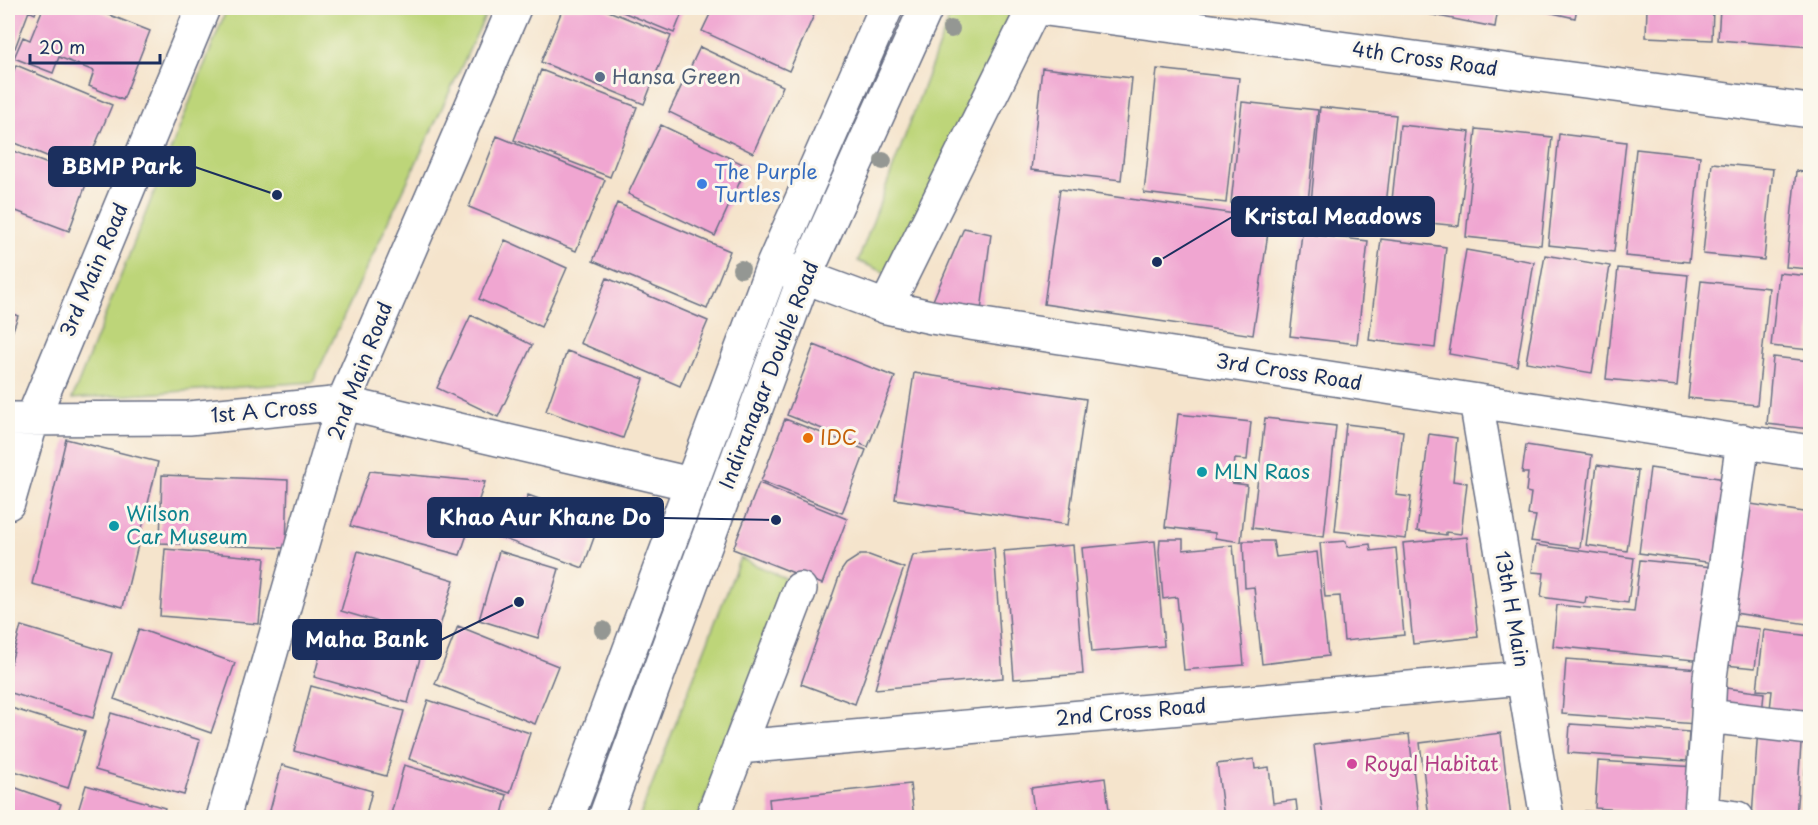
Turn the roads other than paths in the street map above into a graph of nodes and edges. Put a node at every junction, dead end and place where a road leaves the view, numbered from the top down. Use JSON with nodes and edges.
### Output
{"nodes":[{"id":1,"x":203,"y":8,"type":"edge"},
{"id":2,"x":514,"y":8,"type":"edge"},
{"id":3,"x":886,"y":8,"type":"edge"},
{"id":4,"x":926,"y":8,"type":"edge"},
{"id":5,"x":1034,"y":8,"type":"edge"},
{"id":6,"x":1039,"y":8,"type":"edge"},
{"id":7,"x":1810,"y":111,"type":"edge"},
{"id":8,"x":773,"y":265,"type":"junction"},
{"id":9,"x":804,"y":278,"type":"junction"},
{"id":10,"x":886,"y":307,"type":"junction"},
{"id":11,"x":1476,"y":401,"type":"junction"},
{"id":12,"x":343,"y":403,"type":"junction"},
{"id":13,"x":20,"y":419,"type":"edge"},
{"id":14,"x":1743,"y":441,"type":"junction"},
{"id":15,"x":1810,"y":452,"type":"edge"},
{"id":16,"x":691,"y":484,"type":"junction"},
{"id":17,"x":8,"y":503,"type":"edge"},
{"id":18,"x":800,"y":589,"type":"dead end"},
{"id":19,"x":1524,"y":678,"type":"junction"},
{"id":20,"x":1708,"y":716,"type":"junction"},
{"id":21,"x":1810,"y":728,"type":"edge"},
{"id":22,"x":739,"y":747,"type":"junction"},
{"id":23,"x":223,"y":818,"type":"edge"},
{"id":24,"x":567,"y":818,"type":"edge"},
{"id":25,"x":605,"y":818,"type":"edge"},
{"id":26,"x":712,"y":818,"type":"edge"},
{"id":27,"x":1547,"y":818,"type":"edge"},
{"id":28,"x":1737,"y":818,"type":"edge"}],
"edges":[{"from":1,"to":13,"type":"street","name":"3rd Main Road"},
{"from":2,"to":12,"type":"street","name":"2nd Main Road"},
{"from":3,"to":8,"type":"street","name":"Indiranagar Double Road"},
{"from":4,"to":9,"type":"street","name":"Indiranagar Double Road"},
{"from":5,"to":10,"type":"street"},
{"from":6,"to":7,"type":"street","name":"4th Cross Road"},
{"from":8,"to":9,"type":"street","name":"3rd Cross Road"},
{"from":8,"to":16,"type":"street","name":"Indiranagar Double Road"},
{"from":9,"to":10,"type":"street","name":"3rd Cross Road"},
{"from":9,"to":25,"type":"street","name":"Indiranagar Double Road"},
{"from":10,"to":11,"type":"street","name":"3rd Cross Road"},
{"from":11,"to":14,"type":"street","name":"3rd Cross Road"},
{"from":11,"to":19,"type":"street","name":"13th H Main"},
{"from":12,"to":13,"type":"street","name":"1st A Cross"},
{"from":12,"to":16,"type":"street","name":"1st A Cross"},
{"from":12,"to":23,"type":"street","name":"2nd Main Road"},
{"from":13,"to":17,"type":"street","name":"3rd Main Road"},
{"from":14,"to":15,"type":"street","name":"3rd Cross Road"},
{"from":14,"to":20,"type":"street"},
{"from":16,"to":24,"type":"street","name":"Indiranagar Double Road"},
{"from":18,"to":22,"type":"street"},
{"from":19,"to":22,"type":"street","name":"2nd Cross Road"},
{"from":19,"to":27,"type":"street","name":"13th H Main"},
{"from":20,"to":21,"type":"street"},
{"from":20,"to":28,"type":"street"},
{"from":22,"to":26,"type":"street"}]}
